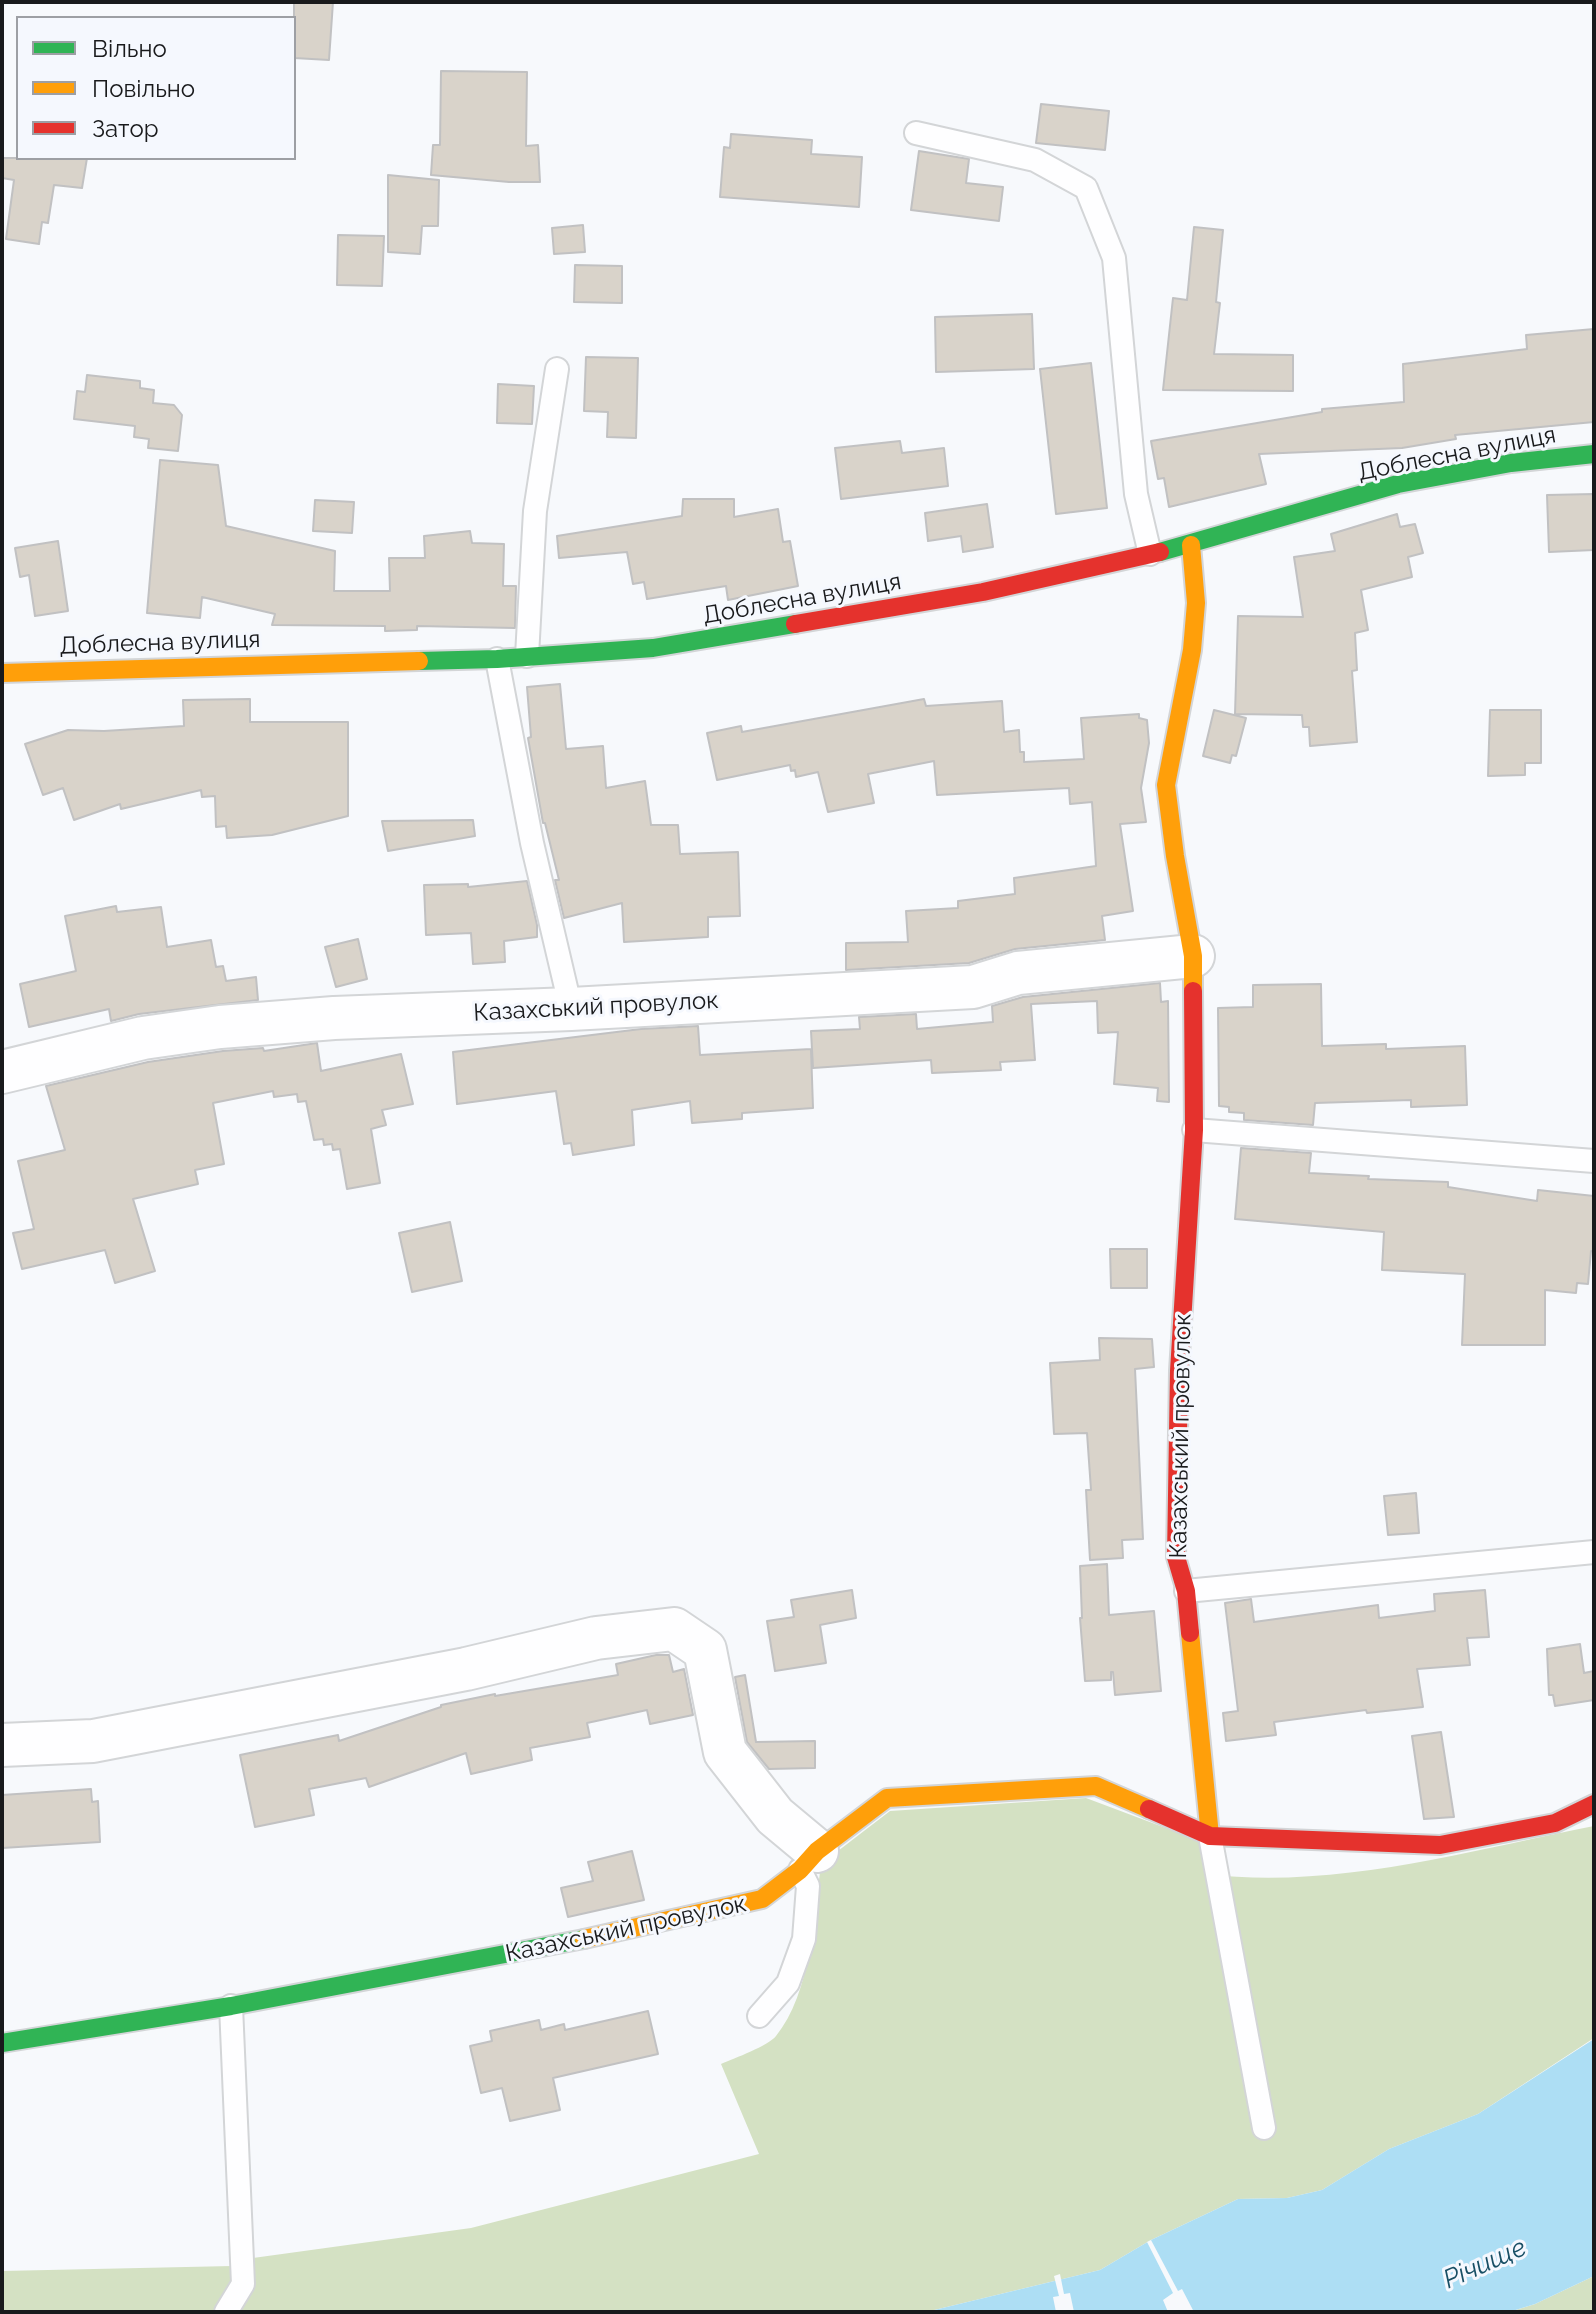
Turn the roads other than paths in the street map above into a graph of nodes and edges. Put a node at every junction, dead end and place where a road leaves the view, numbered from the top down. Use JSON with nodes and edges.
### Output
{"nodes":[{"id":1,"x":916,"y":133,"type":"dead end"},
{"id":2,"x":557,"y":369,"type":"dead end"},
{"id":3,"x":1594,"y":454,"type":"edge"},
{"id":4,"x":1191,"y":545,"type":"junction"},
{"id":5,"x":1150,"y":554,"type":"junction"},
{"id":6,"x":527,"y":656,"type":"junction"},
{"id":7,"x":497,"y":659,"type":"junction"},
{"id":8,"x":2,"y":673,"type":"edge"},
{"id":9,"x":1193,"y":956,"type":"junction"},
{"id":10,"x":571,"y":1009,"type":"junction"},
{"id":11,"x":2,"y":1072,"type":"edge"},
{"id":12,"x":1194,"y":1130,"type":"junction"},
{"id":13,"x":1594,"y":1161,"type":"edge"},
{"id":14,"x":1594,"y":1552,"type":"edge"},
{"id":15,"x":1186,"y":1591,"type":"junction"},
{"id":16,"x":2,"y":1745,"type":"edge"},
{"id":17,"x":1594,"y":1804,"type":"edge"},
{"id":18,"x":1210,"y":1836,"type":"junction"},
{"id":19,"x":808,"y":1860,"type":"junction"},
{"id":20,"x":231,"y":2006,"type":"junction"},
{"id":21,"x":759,"y":2016,"type":"dead end"},
{"id":22,"x":2,"y":2043,"type":"edge"},
{"id":23,"x":1264,"y":2128,"type":"dead end"},
{"id":24,"x":226,"y":2312,"type":"edge"}],
"edges":[{"from":1,"to":5,"type":"lane"},
{"from":2,"to":6,"type":"lane"},
{"from":3,"to":4,"type":"street","name":"Доблесна вулиця"},
{"from":4,"to":5,"type":"street","name":"Доблесна вулиця"},
{"from":4,"to":9,"type":"street","name":"Казахський провулок"},
{"from":5,"to":6,"type":"street","name":"Доблесна вулиця"},
{"from":6,"to":7,"type":"street","name":"Доблесна вулиця"},
{"from":7,"to":8,"type":"street","name":"Доблесна вулиця"},
{"from":7,"to":10,"type":"lane"},
{"from":9,"to":10,"type":"street","name":"Казахський провулок"},
{"from":9,"to":12,"type":"street","name":"Казахський провулок"},
{"from":10,"to":11,"type":"street","name":"Казахський провулок"},
{"from":12,"to":13,"type":"lane"},
{"from":12,"to":15,"type":"street","name":"Казахський провулок"},
{"from":14,"to":15,"type":"lane"},
{"from":15,"to":18,"type":"street","name":"Казахський провулок"},
{"from":16,"to":19,"type":"street"},
{"from":17,"to":18,"type":"street","name":"Казахський провулок"},
{"from":18,"to":19,"type":"street","name":"Казахський провулок"},
{"from":18,"to":23,"type":"lane"},
{"from":19,"to":20,"type":"street","name":"Казахський провулок"},
{"from":19,"to":21,"type":"lane"},
{"from":20,"to":22,"type":"street","name":"Казахський провулок"},
{"from":20,"to":24,"type":"lane"}]}
